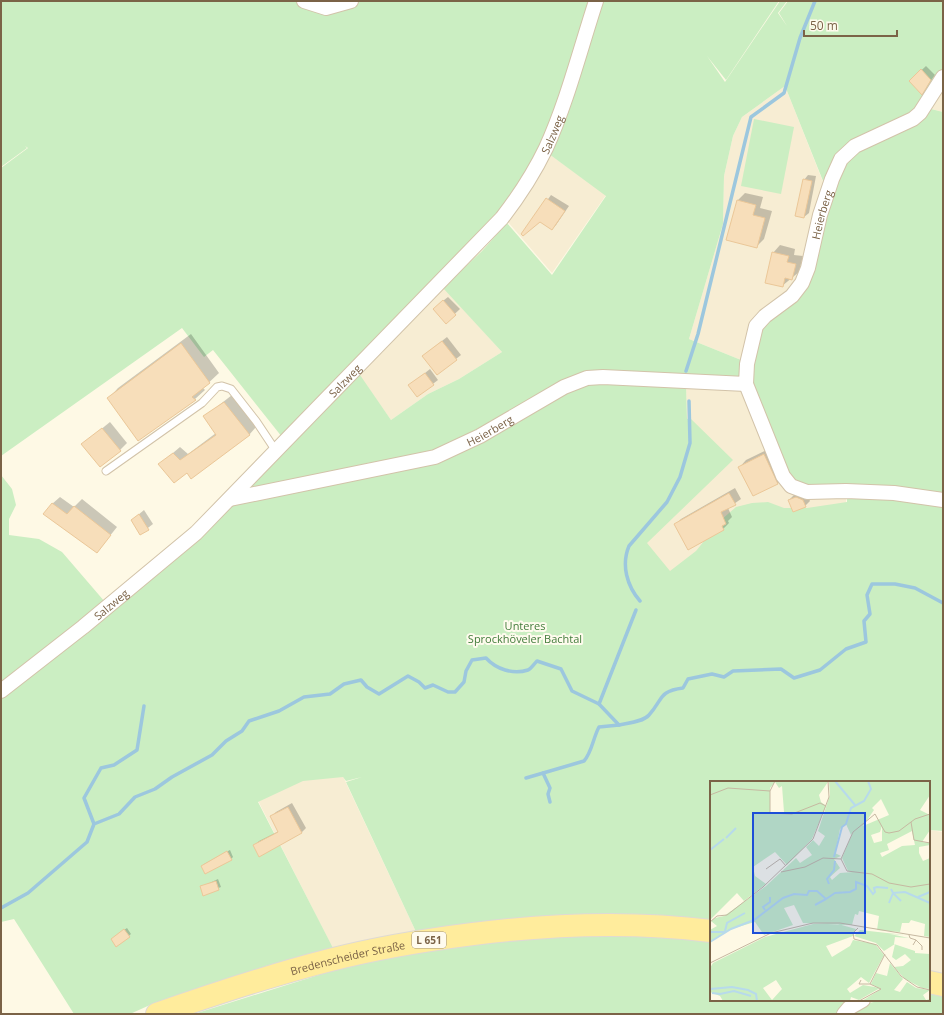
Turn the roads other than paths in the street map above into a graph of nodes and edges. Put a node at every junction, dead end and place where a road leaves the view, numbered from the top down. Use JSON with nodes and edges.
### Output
{"nodes":[{"id":1,"x":304,"y":1,"type":"edge"},
{"id":2,"x":350,"y":1,"type":"edge"},
{"id":3,"x":596,"y":1,"type":"edge"},
{"id":4,"x":943,"y":77,"type":"edge"},
{"id":5,"x":746,"y":384,"type":"junction"},
{"id":6,"x":276,"y":451,"type":"junction"},
{"id":7,"x":106,"y":471,"type":"dead end"},
{"id":8,"x":230,"y":499,"type":"junction"},
{"id":9,"x":943,"y":500,"type":"edge"},
{"id":10,"x":1,"y":691,"type":"edge"},
{"id":11,"x":710,"y":931,"type":"edge"},
{"id":12,"x":930,"y":982,"type":"edge"},
{"id":13,"x":943,"y":986,"type":"edge"},
{"id":14,"x":861,"y":1001,"type":"edge"},
{"id":15,"x":157,"y":1014,"type":"edge"},
{"id":16,"x":844,"y":1014,"type":"edge"}],
"edges":[{"from":1,"to":2,"type":"street"},
{"from":3,"to":6,"type":"street","name":"Salzweg"},
{"from":4,"to":5,"type":"street","name":"Heierberg"},
{"from":5,"to":8,"type":"street","name":"Heierberg"},
{"from":5,"to":9,"type":"street","name":"Heierberg"},
{"from":6,"to":7,"type":"lane"},
{"from":6,"to":8,"type":"street","name":"Salzweg"},
{"from":8,"to":10,"type":"street","name":"Salzweg"},
{"from":11,"to":15,"type":"main road","name":"Bredenscheider Straße","number":"L 651"},
{"from":12,"to":13,"type":"main road"},
{"from":14,"to":16,"type":"street"}]}
